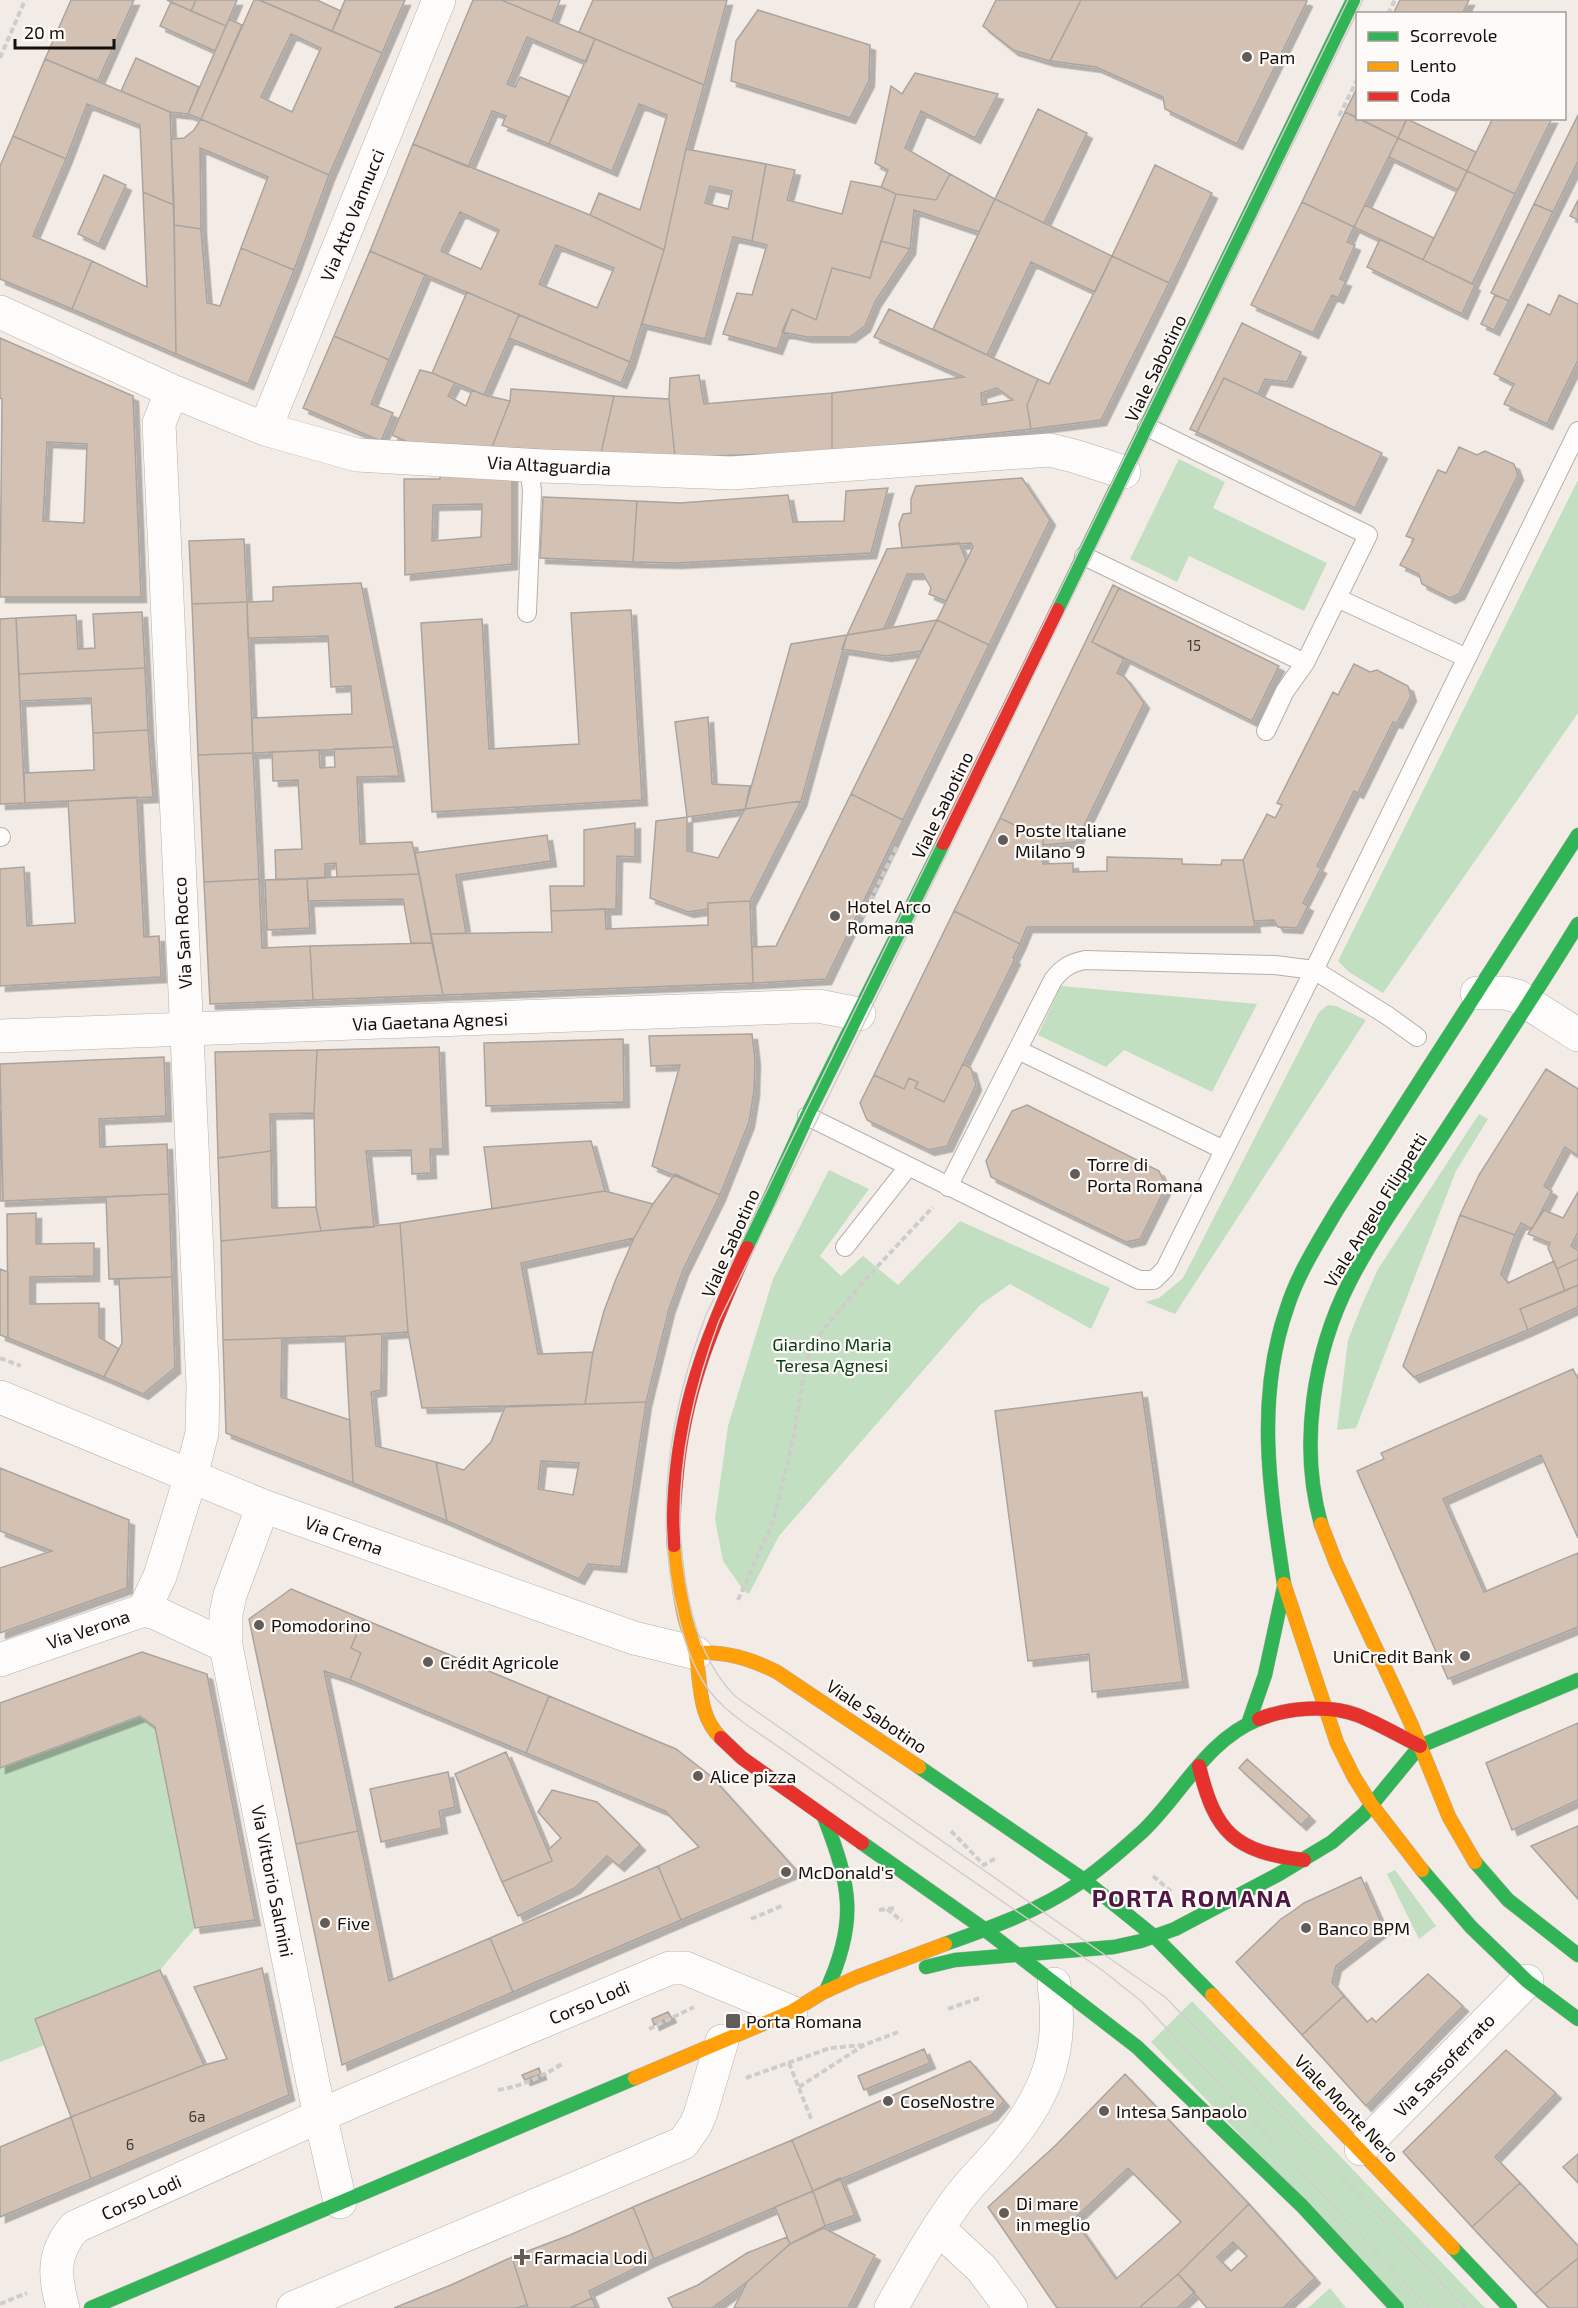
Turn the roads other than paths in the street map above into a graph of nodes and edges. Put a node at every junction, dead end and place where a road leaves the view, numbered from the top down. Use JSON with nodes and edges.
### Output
{"nodes":[{"id":1,"x":439,"y":0,"type":"edge"},
{"id":2,"x":1353,"y":0,"type":"edge"},
{"id":3,"x":0,"y":312,"type":"edge"},
{"id":4,"x":172,"y":391,"type":"junction"},
{"id":5,"x":1147,"y":427,"type":"junction"},
{"id":6,"x":265,"y":429,"type":"junction"},
{"id":7,"x":1578,"y":431,"type":"edge"},
{"id":8,"x":529,"y":465,"type":"junction"},
{"id":9,"x":1124,"y":472,"type":"junction"},
{"id":10,"x":1083,"y":556,"type":"junction"},
{"id":11,"x":1337,"y":598,"type":"junction"},
{"id":12,"x":527,"y":613,"type":"dead end"},
{"id":13,"x":1467,"y":658,"type":"junction"},
{"id":14,"x":1305,"y":663,"type":"junction"},
{"id":15,"x":1266,"y":732,"type":"dead end"},
{"id":16,"x":1578,"y":835,"type":"edge"},
{"id":17,"x":1578,"y":924,"type":"edge"},
{"id":18,"x":1314,"y":970,"type":"junction"},
{"id":19,"x":1477,"y":993,"type":"junction"},
{"id":20,"x":1530,"y":1003,"type":"junction"},
{"id":21,"x":859,"y":1014,"type":"junction"},
{"id":22,"x":186,"y":1030,"type":"junction"},
{"id":23,"x":1578,"y":1035,"type":"edge"},
{"id":24,"x":0,"y":1036,"type":"edge"},
{"id":25,"x":1417,"y":1037,"type":"dead end"},
{"id":26,"x":1018,"y":1050,"type":"junction"},
{"id":27,"x":807,"y":1116,"type":"junction"},
{"id":28,"x":1224,"y":1150,"type":"junction"},
{"id":29,"x":908,"y":1167,"type":"junction"},
{"id":30,"x":948,"y":1187,"type":"junction"},
{"id":31,"x":845,"y":1247,"type":"dead end"},
{"id":32,"x":0,"y":1397,"type":"edge"},
{"id":33,"x":191,"y":1476,"type":"junction"},
{"id":34,"x":263,"y":1506,"type":"junction"},
{"id":35,"x":1284,"y":1587,"type":"junction"},
{"id":36,"x":144,"y":1610,"type":"junction"},
{"id":37,"x":226,"y":1646,"type":"junction"},
{"id":38,"x":696,"y":1653,"type":"junction"},
{"id":39,"x":0,"y":1660,"type":"edge"},
{"id":40,"x":1578,"y":1680,"type":"edge"},
{"id":41,"x":1324,"y":1709,"type":"junction"},
{"id":42,"x":1248,"y":1724,"type":"junction"},
{"id":43,"x":1420,"y":1746,"type":"junction"},
{"id":44,"x":1199,"y":1766,"type":"junction"},
{"id":45,"x":1371,"y":1804,"type":"junction"},
{"id":46,"x":824,"y":1817,"type":"junction"},
{"id":47,"x":1304,"y":1860,"type":"junction"},
{"id":48,"x":1084,"y":1881,"type":"junction"},
{"id":49,"x":984,"y":1929,"type":"junction"},
{"id":50,"x":1155,"y":1937,"type":"junction"},
{"id":51,"x":1578,"y":1955,"type":"edge"},
{"id":52,"x":1018,"y":1956,"type":"junction"},
{"id":53,"x":917,"y":1970,"type":"dead end"},
{"id":54,"x":1531,"y":1976,"type":"junction"},
{"id":55,"x":1054,"y":1984,"type":"junction"},
{"id":56,"x":865,"y":1989,"type":"dead end"},
{"id":57,"x":826,"y":1991,"type":"junction"},
{"id":58,"x":790,"y":2012,"type":"junction"},
{"id":59,"x":1578,"y":2019,"type":"edge"},
{"id":60,"x":722,"y":2041,"type":"junction"},
{"id":61,"x":320,"y":2116,"type":"junction"},
{"id":62,"x":1361,"y":2149,"type":"junction"},
{"id":63,"x":340,"y":2202,"type":"junction"},
{"id":64,"x":938,"y":2228,"type":"junction"},
{"id":65,"x":339,"y":2299,"type":"edge"},
{"id":66,"x":63,"y":2308,"type":"edge"},
{"id":67,"x":91,"y":2308,"type":"edge"},
{"id":68,"x":292,"y":2308,"type":"edge"},
{"id":69,"x":891,"y":2308,"type":"edge"},
{"id":70,"x":1011,"y":2308,"type":"edge"},
{"id":71,"x":1397,"y":2308,"type":"edge"},
{"id":72,"x":1510,"y":2308,"type":"edge"}],
"edges":[{"from":1,"to":6,"type":"street","name":"Via Atto Vannucci"},
{"from":2,"to":5,"type":"main road","name":"Viale Sabotino"},
{"from":3,"to":4,"type":"street","name":"Via Altaguardia"},
{"from":4,"to":6,"type":"street","name":"Via Altaguardia"},
{"from":4,"to":22,"type":"street","name":"Via San Rocco"},
{"from":5,"to":9,"type":"main road","name":"Viale Sabotino"},
{"from":5,"to":11,"type":"lane"},
{"from":6,"to":8,"type":"street","name":"Via Altaguardia"},
{"from":7,"to":13,"type":"lane"},
{"from":8,"to":9,"type":"street","name":"Via Altaguardia"},
{"from":8,"to":12,"type":"lane"},
{"from":9,"to":10,"type":"main road","name":"Viale Sabotino"},
{"from":10,"to":14,"type":"lane"},
{"from":10,"to":21,"type":"main road","name":"Viale Sabotino"},
{"from":11,"to":13,"type":"lane"},
{"from":11,"to":14,"type":"lane"},
{"from":13,"to":18,"type":"lane"},
{"from":14,"to":15,"type":"lane"},
{"from":16,"to":19,"type":"main road","name":"Viale Angelo Filippetti"},
{"from":17,"to":20,"type":"main road","name":"Viale Angelo Filippetti"},
{"from":18,"to":25,"type":"lane"},
{"from":18,"to":26,"type":"lane"},
{"from":18,"to":28,"type":"lane"},
{"from":19,"to":20,"type":"street"},
{"from":19,"to":35,"type":"main road","name":"Viale Angelo Filippetti"},
{"from":20,"to":23,"type":"street"},
{"from":20,"to":43,"type":"main road","name":"Viale Angelo Filippetti"},
{"from":21,"to":22,"type":"street","name":"Via Gaetana Agnesi"},
{"from":21,"to":27,"type":"main road","name":"Viale Sabotino"},
{"from":22,"to":24,"type":"street","name":"Via Gaetana Agnesi"},
{"from":22,"to":33,"type":"street","name":"Via San Rocco"},
{"from":26,"to":28,"type":"lane"},
{"from":26,"to":30,"type":"lane"},
{"from":27,"to":29,"type":"lane"},
{"from":27,"to":38,"type":"main road","name":"Viale Sabotino"},
{"from":28,"to":30,"type":"lane"},
{"from":29,"to":30,"type":"lane"},
{"from":29,"to":31,"type":"lane"},
{"from":32,"to":33,"type":"street","name":"Via Crema"},
{"from":33,"to":34,"type":"street","name":"Via Crema"},
{"from":33,"to":36,"type":"street","name":"Via Verona"},
{"from":34,"to":37,"type":"street","name":"Via Vittorio Salmini"},
{"from":34,"to":38,"type":"street","name":"Via Crema"},
{"from":35,"to":41,"type":"main road","name":"Viale Angelo Filippetti"},
{"from":35,"to":42,"type":"main road","name":"Viale Angelo Filippetti"},
{"from":36,"to":37,"type":"street"},
{"from":36,"to":39,"type":"street","name":"Via Verona"},
{"from":37,"to":61,"type":"street","name":"Via Vittorio Salmini"},
{"from":38,"to":46,"type":"main road","name":"Viale Sabotino"},
{"from":38,"to":48,"type":"main road","name":"Viale Sabotino"},
{"from":40,"to":43,"type":"main road"},
{"from":41,"to":42,"type":"main road"},
{"from":41,"to":43,"type":"main road"},
{"from":41,"to":45,"type":"main road"},
{"from":42,"to":44,"type":"main road"},
{"from":43,"to":45,"type":"main road"},
{"from":43,"to":51,"type":"main road","name":"Viale Angelo Filippetti"},
{"from":44,"to":47,"type":"main road"},
{"from":44,"to":48,"type":"main road"},
{"from":45,"to":47,"type":"main road"},
{"from":45,"to":54,"type":"main road"},
{"from":46,"to":49,"type":"main road","name":"Viale Sabotino"},
{"from":46,"to":57,"type":"main road"},
{"from":47,"to":50,"type":"main road"},
{"from":48,"to":49,"type":"main road"},
{"from":48,"to":50,"type":"main road","name":"Viale Monte Nero"},
{"from":49,"to":52,"type":"main road","name":"Viale Sabotino"},
{"from":49,"to":57,"type":"main road"},
{"from":50,"to":52,"type":"main road"},
{"from":50,"to":62,"type":"main road","name":"Viale Monte Nero"},
{"from":52,"to":53,"type":"main road"},
{"from":52,"to":55,"type":"main road","name":"Viale Sabotino"},
{"from":54,"to":59,"type":"main road"},
{"from":54,"to":62,"type":"street","name":"Via Sassoferrato"},
{"from":55,"to":64,"type":"street"},
{"from":55,"to":71,"type":"main road","name":"Viale Sabotino"},
{"from":56,"to":58,"type":"main road"},
{"from":57,"to":58,"type":"main road"},
{"from":58,"to":60,"type":"main road"},
{"from":58,"to":61,"type":"street","name":"Corso Lodi"},
{"from":60,"to":63,"type":"main road"},
{"from":60,"to":65,"type":"street"},
{"from":61,"to":63,"type":"street"},
{"from":61,"to":66,"type":"street","name":"Corso Lodi"},
{"from":62,"to":72,"type":"main road","name":"Viale Monte Nero"},
{"from":63,"to":67,"type":"main road"},
{"from":64,"to":69,"type":"street"},
{"from":64,"to":70,"type":"street"},
{"from":65,"to":68,"type":"street"}]}
